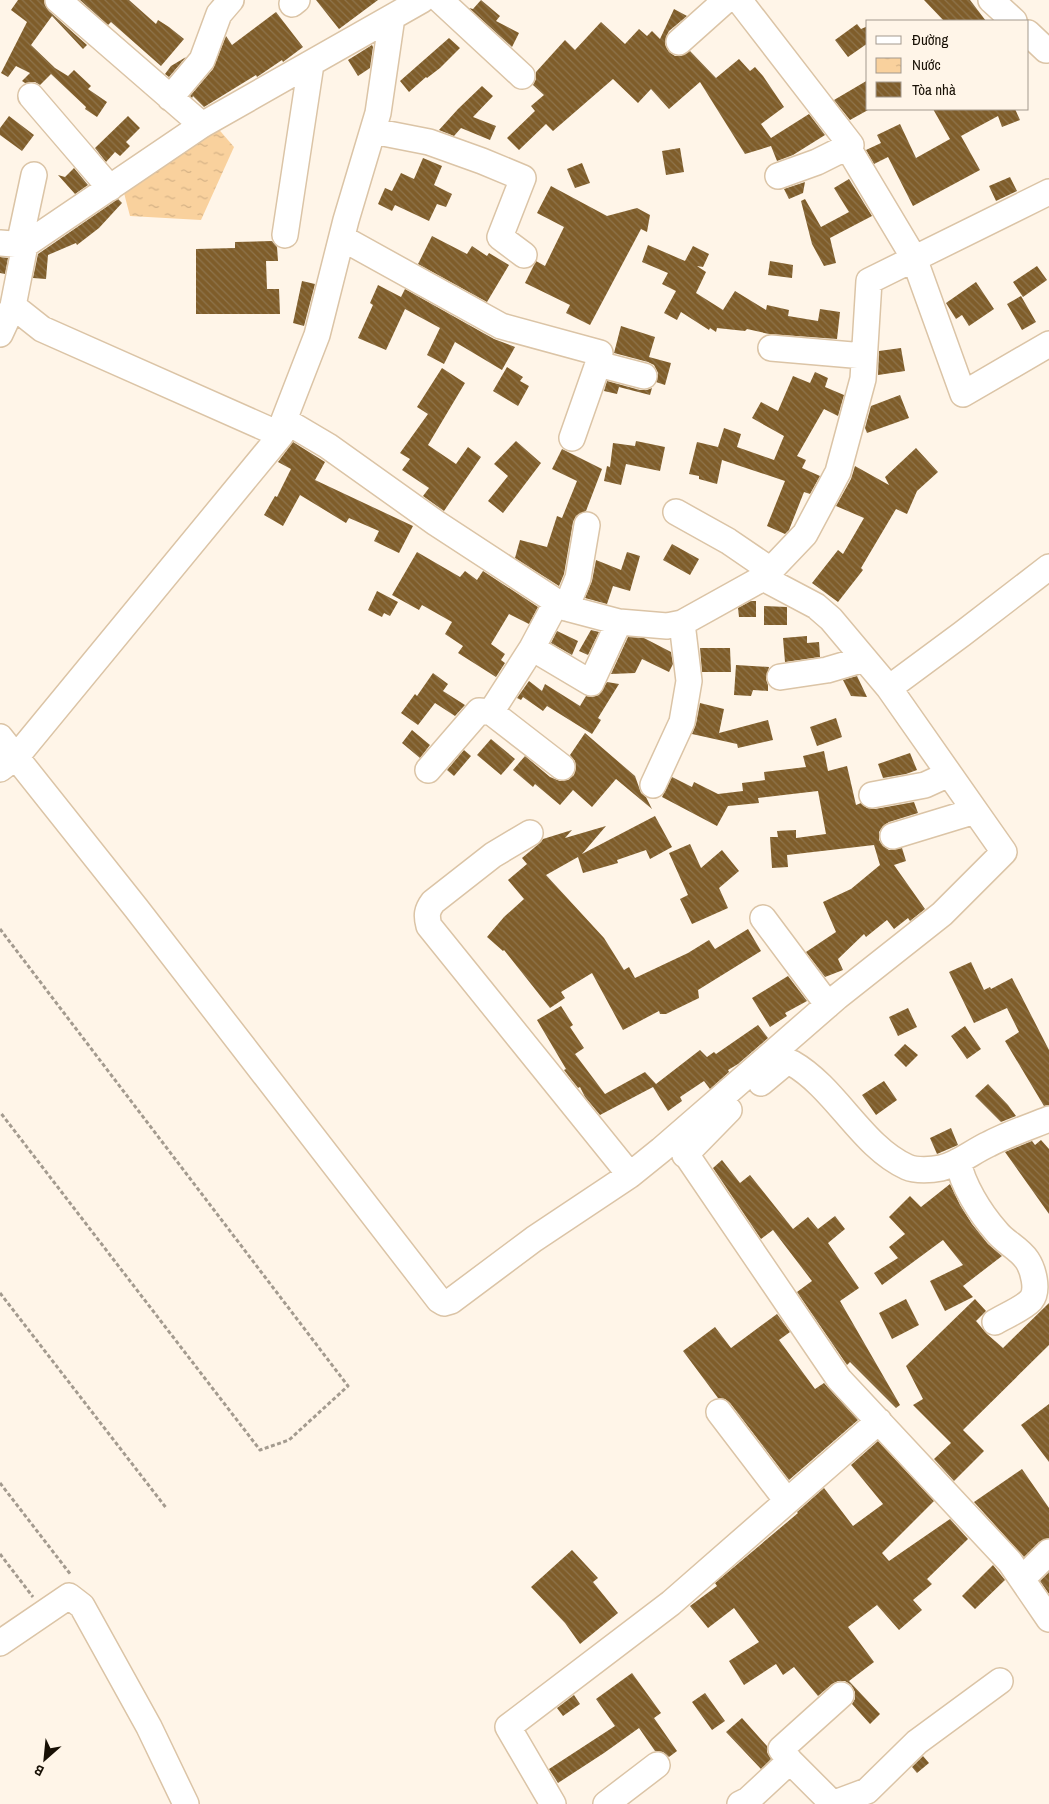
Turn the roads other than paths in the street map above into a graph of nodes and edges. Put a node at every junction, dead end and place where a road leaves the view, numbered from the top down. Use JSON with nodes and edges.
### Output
{"nodes":[{"id":1,"x":58,"y":0,"type":"edge"},
{"id":2,"x":231,"y":0,"type":"edge"},
{"id":3,"x":422,"y":0,"type":"edge"},
{"id":4,"x":440,"y":0,"type":"edge"},
{"id":5,"x":726,"y":0,"type":"edge"},
{"id":6,"x":739,"y":0,"type":"edge"},
{"id":7,"x":991,"y":0,"type":"edge"},
{"id":8,"x":392,"y":17,"type":"junction"},
{"id":9,"x":1013,"y":20,"type":"edge"},
{"id":10,"x":1029,"y":34,"type":"edge"},
{"id":11,"x":679,"y":42,"type":"dead end"},
{"id":12,"x":1046,"y":50,"type":"dead end"},
{"id":13,"x":310,"y":64,"type":"junction"},
{"id":14,"x":522,"y":76,"type":"dead end"},
{"id":15,"x":31,"y":96,"type":"dead end"},
{"id":16,"x":170,"y":98,"type":"junction"},
{"id":17,"x":202,"y":125,"type":"junction"},
{"id":18,"x":373,"y":131,"type":"junction"},
{"id":19,"x":851,"y":145,"type":"junction"},
{"id":20,"x":34,"y":175,"type":"dead end"},
{"id":21,"x":778,"y":176,"type":"dead end"},
{"id":22,"x":110,"y":188,"type":"junction"},
{"id":23,"x":1049,"y":192,"type":"edge"},
{"id":24,"x":284,"y":235,"type":"dead end"},
{"id":25,"x":342,"y":238,"type":"junction"},
{"id":26,"x":15,"y":244,"type":"edge"},
{"id":27,"x":524,"y":255,"type":"dead end"},
{"id":28,"x":914,"y":258,"type":"junction"},
{"id":29,"x":13,"y":306,"type":"junction"},
{"id":30,"x":0,"y":334,"type":"edge"},
{"id":31,"x":1049,"y":344,"type":"edge"},
{"id":32,"x":771,"y":348,"type":"dead end"},
{"id":33,"x":864,"y":356,"type":"junction"},
{"id":34,"x":598,"y":364,"type":"junction"},
{"id":35,"x":644,"y":376,"type":"dead end"},
{"id":36,"x":282,"y":428,"type":"junction"},
{"id":37,"x":572,"y":438,"type":"dead end"},
{"id":38,"x":676,"y":512,"type":"dead end"},
{"id":39,"x":587,"y":525,"type":"dead end"},
{"id":40,"x":1049,"y":567,"type":"edge"},
{"id":41,"x":768,"y":575,"type":"junction"},
{"id":42,"x":561,"y":605,"type":"junction"},
{"id":43,"x":619,"y":622,"type":"junction"},
{"id":44,"x":682,"y":623,"type":"junction"},
{"id":45,"x":532,"y":648,"type":"junction"},
{"id":46,"x":864,"y":659,"type":"junction"},
{"id":47,"x":780,"y":677,"type":"dead end"},
{"id":48,"x":888,"y":688,"type":"junction"},
{"id":49,"x":491,"y":712,"type":"junction"},
{"id":50,"x":0,"y":736,"type":"edge"},
{"id":51,"x":9,"y":763,"type":"edge"},
{"id":52,"x":562,"y":767,"type":"dead end"},
{"id":53,"x":428,"y":770,"type":"dead end"},
{"id":54,"x":950,"y":774,"type":"junction"},
{"id":55,"x":653,"y":786,"type":"dead end"},
{"id":56,"x":872,"y":795,"type":"dead end"},
{"id":57,"x":975,"y":811,"type":"junction"},
{"id":58,"x":530,"y":833,"type":"dead end"},
{"id":59,"x":893,"y":836,"type":"dead end"},
{"id":60,"x":763,"y":918,"type":"dead end"},
{"id":61,"x":828,"y":1004,"type":"junction"},
{"id":62,"x":783,"y":1055,"type":"junction"},
{"id":63,"x":1049,"y":1119,"type":"edge"},
{"id":64,"x":680,"y":1146,"type":"junction"},
{"id":65,"x":958,"y":1161,"type":"junction"},
{"id":66,"x":630,"y":1175,"type":"junction"},
{"id":67,"x":995,"y":1322,"type":"dead end"},
{"id":68,"x":719,"y":1412,"type":"dead end"},
{"id":69,"x":879,"y":1421,"type":"junction"},
{"id":70,"x":787,"y":1501,"type":"junction"},
{"id":71,"x":1049,"y":1552,"type":"edge"},
{"id":72,"x":1022,"y":1579,"type":"junction"},
{"id":73,"x":1049,"y":1619,"type":"edge"},
{"id":74,"x":0,"y":1642,"type":"edge"},
{"id":75,"x":1000,"y":1681,"type":"dead end"},
{"id":76,"x":841,"y":1695,"type":"dead end"},
{"id":77,"x":790,"y":1762,"type":"junction"},
{"id":78,"x":657,"y":1764,"type":"dead end"},
{"id":79,"x":186,"y":1804,"type":"edge"},
{"id":80,"x":553,"y":1804,"type":"edge"},
{"id":81,"x":606,"y":1804,"type":"edge"},
{"id":82,"x":740,"y":1804,"type":"edge"},
{"id":83,"x":833,"y":1804,"type":"edge"}],
"edges":[{"from":1,"to":16,"type":"street"},
{"from":2,"to":16,"type":"street"},
{"from":3,"to":8,"type":"street"},
{"from":4,"to":14,"type":"street"},
{"from":5,"to":11,"type":"street"},
{"from":6,"to":19,"type":"street"},
{"from":7,"to":9,"type":"street"},
{"from":8,"to":13,"type":"street"},
{"from":8,"to":18,"type":"street"},
{"from":10,"to":12,"type":"street"},
{"from":13,"to":17,"type":"street"},
{"from":13,"to":24,"type":"street"},
{"from":15,"to":22,"type":"street"},
{"from":16,"to":17,"type":"street"},
{"from":17,"to":22,"type":"street"},
{"from":18,"to":25,"type":"street"},
{"from":18,"to":27,"type":"street"},
{"from":19,"to":21,"type":"street"},
{"from":19,"to":28,"type":"street"},
{"from":20,"to":26,"type":"street"},
{"from":22,"to":26,"type":"street"},
{"from":23,"to":28,"type":"street"},
{"from":25,"to":34,"type":"street"},
{"from":25,"to":36,"type":"street"},
{"from":26,"to":29,"type":"street"},
{"from":28,"to":31,"type":"street"},
{"from":28,"to":33,"type":"street"},
{"from":29,"to":30,"type":"street"},
{"from":29,"to":36,"type":"street"},
{"from":32,"to":33,"type":"street"},
{"from":33,"to":41,"type":"street"},
{"from":34,"to":35,"type":"street"},
{"from":34,"to":37,"type":"street"},
{"from":36,"to":42,"type":"street"},
{"from":36,"to":51,"type":"street"},
{"from":38,"to":41,"type":"street"},
{"from":39,"to":42,"type":"street"},
{"from":40,"to":48,"type":"street"},
{"from":41,"to":44,"type":"street"},
{"from":41,"to":46,"type":"street"},
{"from":42,"to":43,"type":"street"},
{"from":42,"to":45,"type":"street"},
{"from":43,"to":44,"type":"street"},
{"from":43,"to":45,"type":"street"},
{"from":44,"to":55,"type":"street"},
{"from":45,"to":49,"type":"street"},
{"from":46,"to":47,"type":"street"},
{"from":46,"to":48,"type":"street"},
{"from":48,"to":54,"type":"street"},
{"from":49,"to":52,"type":"street"},
{"from":49,"to":53,"type":"street"},
{"from":50,"to":51,"type":"street"},
{"from":51,"to":66,"type":"street"},
{"from":54,"to":56,"type":"street"},
{"from":54,"to":57,"type":"street"},
{"from":57,"to":59,"type":"street"},
{"from":57,"to":61,"type":"street"},
{"from":58,"to":66,"type":"street"},
{"from":60,"to":61,"type":"street"},
{"from":61,"to":62,"type":"street"},
{"from":62,"to":64,"type":"street"},
{"from":62,"to":65,"type":"street"},
{"from":63,"to":65,"type":"street"},
{"from":64,"to":66,"type":"street"},
{"from":64,"to":69,"type":"street"},
{"from":65,"to":67,"type":"street"},
{"from":68,"to":70,"type":"street"},
{"from":69,"to":70,"type":"street"},
{"from":69,"to":72,"type":"street"},
{"from":70,"to":80,"type":"street"},
{"from":71,"to":72,"type":"street"},
{"from":72,"to":73,"type":"street"},
{"from":74,"to":79,"type":"street"},
{"from":75,"to":83,"type":"street"},
{"from":76,"to":77,"type":"street"},
{"from":77,"to":82,"type":"street"},
{"from":77,"to":83,"type":"street"},
{"from":78,"to":81,"type":"street"}]}
